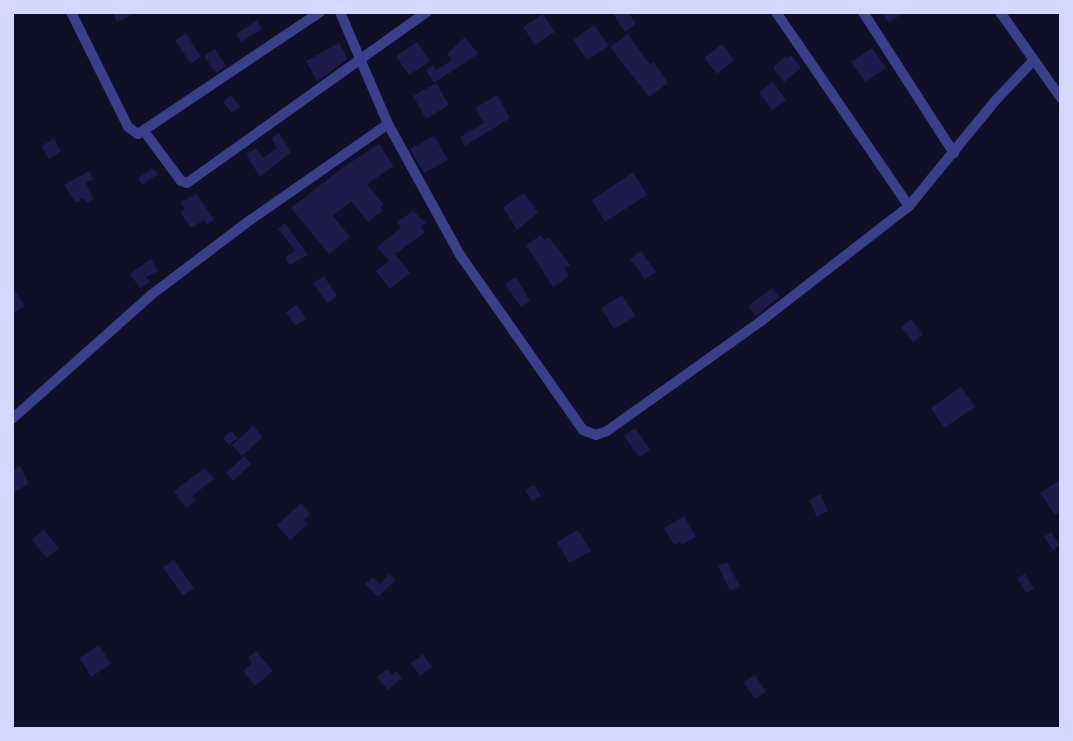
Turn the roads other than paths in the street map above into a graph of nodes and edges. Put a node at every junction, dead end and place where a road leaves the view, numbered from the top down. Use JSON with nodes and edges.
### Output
{"nodes":[{"id":1,"x":72,"y":12,"type":"edge"},
{"id":2,"x":320,"y":12,"type":"edge"},
{"id":3,"x":340,"y":12,"type":"edge"},
{"id":4,"x":427,"y":12,"type":"edge"},
{"id":5,"x":776,"y":12,"type":"edge"},
{"id":6,"x":863,"y":12,"type":"edge"},
{"id":7,"x":1000,"y":12,"type":"edge"},
{"id":8,"x":1034,"y":61,"type":"junction"},
{"id":9,"x":360,"y":62,"type":"junction"},
{"id":10,"x":1061,"y":98,"type":"edge"},
{"id":11,"x":388,"y":124,"type":"junction"},
{"id":12,"x":144,"y":131,"type":"junction"},
{"id":13,"x":954,"y":153,"type":"junction"},
{"id":14,"x":909,"y":206,"type":"junction"},
{"id":15,"x":12,"y":419,"type":"edge"}],
"edges":[{"from":1,"to":12,"type":"street"},
{"from":2,"to":12,"type":"street"},
{"from":3,"to":9,"type":"street"},
{"from":4,"to":9,"type":"street"},
{"from":5,"to":14,"type":"street"},
{"from":6,"to":13,"type":"street"},
{"from":7,"to":8,"type":"street"},
{"from":8,"to":10,"type":"street"},
{"from":8,"to":13,"type":"street"},
{"from":9,"to":11,"type":"street"},
{"from":9,"to":12,"type":"street"},
{"from":11,"to":14,"type":"street"},
{"from":11,"to":15,"type":"street"},
{"from":13,"to":14,"type":"street"}]}
